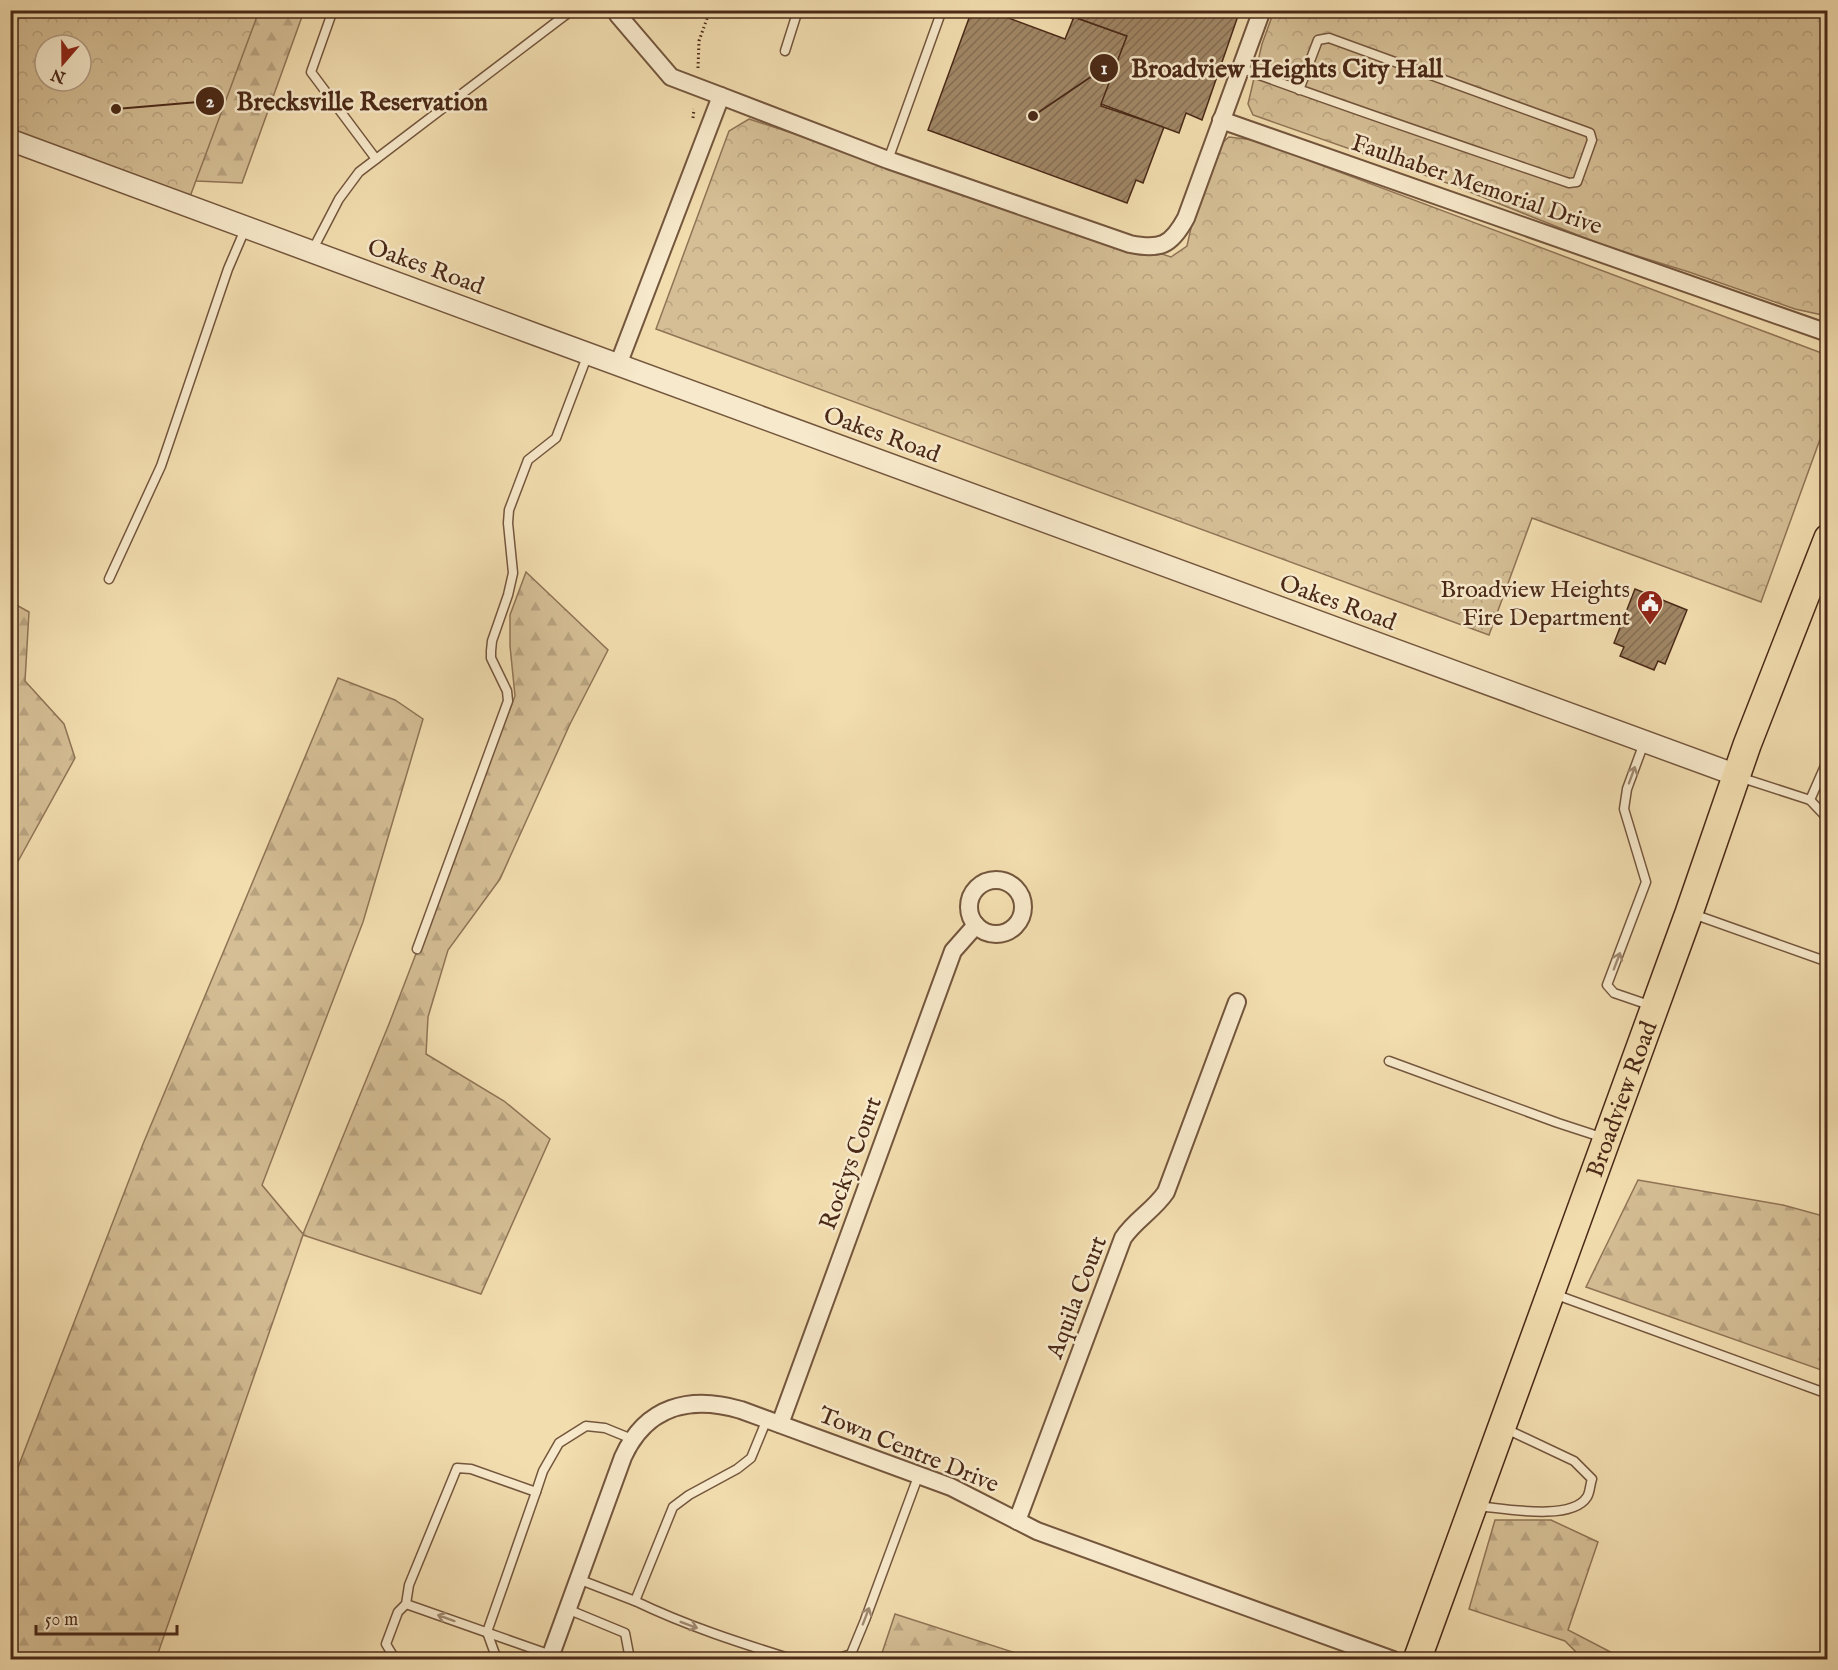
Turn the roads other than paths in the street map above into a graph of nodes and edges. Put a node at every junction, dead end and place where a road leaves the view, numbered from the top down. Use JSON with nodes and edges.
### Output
{"nodes":[{"id":1,"x":333,"y":10,"type":"edge"},
{"id":2,"x":572,"y":10,"type":"edge"},
{"id":3,"x":617,"y":10,"type":"edge"},
{"id":4,"x":798,"y":10,"type":"edge"},
{"id":5,"x":942,"y":10,"type":"edge"},
{"id":6,"x":1262,"y":10,"type":"edge"},
{"id":7,"x":784,"y":51,"type":"dead end"},
{"id":8,"x":1240,"y":68,"type":"junction"},
{"id":9,"x":1299,"y":90,"type":"junction"},
{"id":10,"x":721,"y":96,"type":"junction"},
{"id":11,"x":1221,"y":120,"type":"junction"},
{"id":12,"x":10,"y":140,"type":"edge"},
{"id":13,"x":376,"y":159,"type":"junction"},
{"id":14,"x":888,"y":159,"type":"junction"},
{"id":15,"x":247,"y":227,"type":"junction"},
{"id":16,"x":311,"y":251,"type":"junction"},
{"id":17,"x":1827,"y":333,"type":"edge"},
{"id":18,"x":588,"y":354,"type":"junction"},
{"id":19,"x":618,"y":365,"type":"junction"},
{"id":20,"x":1827,"y":538,"type":"edge"},
{"id":21,"x":109,"y":579,"type":"dead end"},
{"id":22,"x":1644,"y":741,"type":"junction"},
{"id":23,"x":1827,"y":759,"type":"edge"},
{"id":24,"x":1736,"y":775,"type":"junction"},
{"id":25,"x":1810,"y":800,"type":"junction"},
{"id":26,"x":1827,"y":819,"type":"edge"},
{"id":27,"x":1689,"y":913,"type":"junction"},
{"id":28,"x":976,"y":926,"type":"dead end"},
{"id":29,"x":417,"y":949,"type":"dead end"},
{"id":30,"x":1827,"y":962,"type":"edge"},
{"id":31,"x":1237,"y":1002,"type":"dead end"},
{"id":32,"x":1655,"y":1008,"type":"junction"},
{"id":33,"x":1389,"y":1060,"type":"dead end"},
{"id":34,"x":1607,"y":1139,"type":"junction"},
{"id":35,"x":1551,"y":1292,"type":"junction"},
{"id":36,"x":1827,"y":1394,"type":"edge"},
{"id":37,"x":773,"y":1421,"type":"junction"},
{"id":38,"x":1501,"y":1427,"type":"junction"},
{"id":39,"x":632,"y":1439,"type":"junction"},
{"id":40,"x":919,"y":1474,"type":"junction"},
{"id":41,"x":536,"y":1492,"type":"junction"},
{"id":42,"x":1474,"y":1506,"type":"junction"},
{"id":43,"x":1017,"y":1521,"type":"junction"},
{"id":44,"x":578,"y":1579,"type":"junction"},
{"id":45,"x":635,"y":1601,"type":"junction"},
{"id":46,"x":406,"y":1604,"type":"junction"},
{"id":47,"x":567,"y":1609,"type":"junction"},
{"id":48,"x":487,"y":1632,"type":"junction"},
{"id":49,"x":550,"y":1657,"type":"edge"},
{"id":50,"x":398,"y":1659,"type":"edge"},
{"id":51,"x":493,"y":1659,"type":"edge"},
{"id":52,"x":627,"y":1659,"type":"edge"},
{"id":53,"x":795,"y":1659,"type":"edge"},
{"id":54,"x":834,"y":1659,"type":"edge"},
{"id":55,"x":1393,"y":1659,"type":"edge"},
{"id":56,"x":1418,"y":1659,"type":"edge"}],
"edges":[{"from":1,"to":13,"type":"lane"},
{"from":2,"to":13,"type":"lane"},
{"from":3,"to":10,"type":"street"},
{"from":4,"to":7,"type":"lane"},
{"from":5,"to":14,"type":"lane"},
{"from":6,"to":8,"type":"street"},
{"from":8,"to":9,"type":"lane"},
{"from":8,"to":11,"type":"street"},
{"from":9,"to":9,"type":"lane"},
{"from":10,"to":14,"type":"street"},
{"from":10,"to":19,"type":"street"},
{"from":11,"to":14,"type":"street"},
{"from":11,"to":17,"type":"street","name":"Faulhaber Memorial Drive"},
{"from":12,"to":15,"type":"street","name":"Oakes Road"},
{"from":13,"to":16,"type":"lane"},
{"from":15,"to":16,"type":"street","name":"Oakes Road"},
{"from":15,"to":21,"type":"lane"},
{"from":16,"to":18,"type":"street","name":"Oakes Road"},
{"from":18,"to":19,"type":"street","name":"Oakes Road"},
{"from":18,"to":29,"type":"lane"},
{"from":19,"to":22,"type":"street","name":"Oakes Road"},
{"from":20,"to":24,"type":"main road","name":"Broadview Road"},
{"from":22,"to":24,"type":"street","name":"Oakes Road"},
{"from":32,"to":22,"type":"lane","one_way":true},
{"from":23,"to":25,"type":"lane"},
{"from":24,"to":25,"type":"lane"},
{"from":24,"to":27,"type":"main road","name":"Broadview Road"},
{"from":25,"to":26,"type":"lane"},
{"from":27,"to":30,"type":"lane"},
{"from":27,"to":32,"type":"main road","name":"Broadview Road"},
{"from":28,"to":37,"type":"street","name":"Rockys Court"},
{"from":31,"to":43,"type":"street","name":"Aquila Court"},
{"from":32,"to":34,"type":"main road","name":"Broadview Road"},
{"from":33,"to":34,"type":"lane"},
{"from":34,"to":35,"type":"main road","name":"Broadview Road"},
{"from":35,"to":36,"type":"lane"},
{"from":35,"to":38,"type":"main road","name":"Broadview Road"},
{"from":37,"to":39,"type":"street","name":"Town Centre Drive"},
{"from":37,"to":40,"type":"street","name":"Town Centre Drive"},
{"from":37,"to":45,"type":"lane"},
{"from":38,"to":42,"type":"main road","name":"Broadview Road"},
{"from":38,"to":42,"type":"lane"},
{"from":39,"to":41,"type":"lane"},
{"from":39,"to":44,"type":"street","name":"Town Centre Drive"},
{"from":40,"to":43,"type":"street","name":"Town Centre Drive"},
{"from":54,"to":40,"type":"lane","one_way":true},
{"from":41,"to":46,"type":"lane"},
{"from":41,"to":48,"type":"lane"},
{"from":42,"to":56,"type":"main road","name":"Broadview Road"},
{"from":43,"to":55,"type":"street","name":"Town Centre Drive"},
{"from":44,"to":45,"type":"lane"},
{"from":44,"to":47,"type":"street","name":"Town Centre Drive"},
{"from":45,"to":53,"type":"lane","one_way":true},
{"from":48,"to":46,"type":"lane","one_way":true},
{"from":46,"to":50,"type":"lane"},
{"from":47,"to":49,"type":"street","name":"Town Centre Drive"},
{"from":47,"to":52,"type":"lane"},
{"from":48,"to":49,"type":"lane"},
{"from":48,"to":51,"type":"lane"}]}
